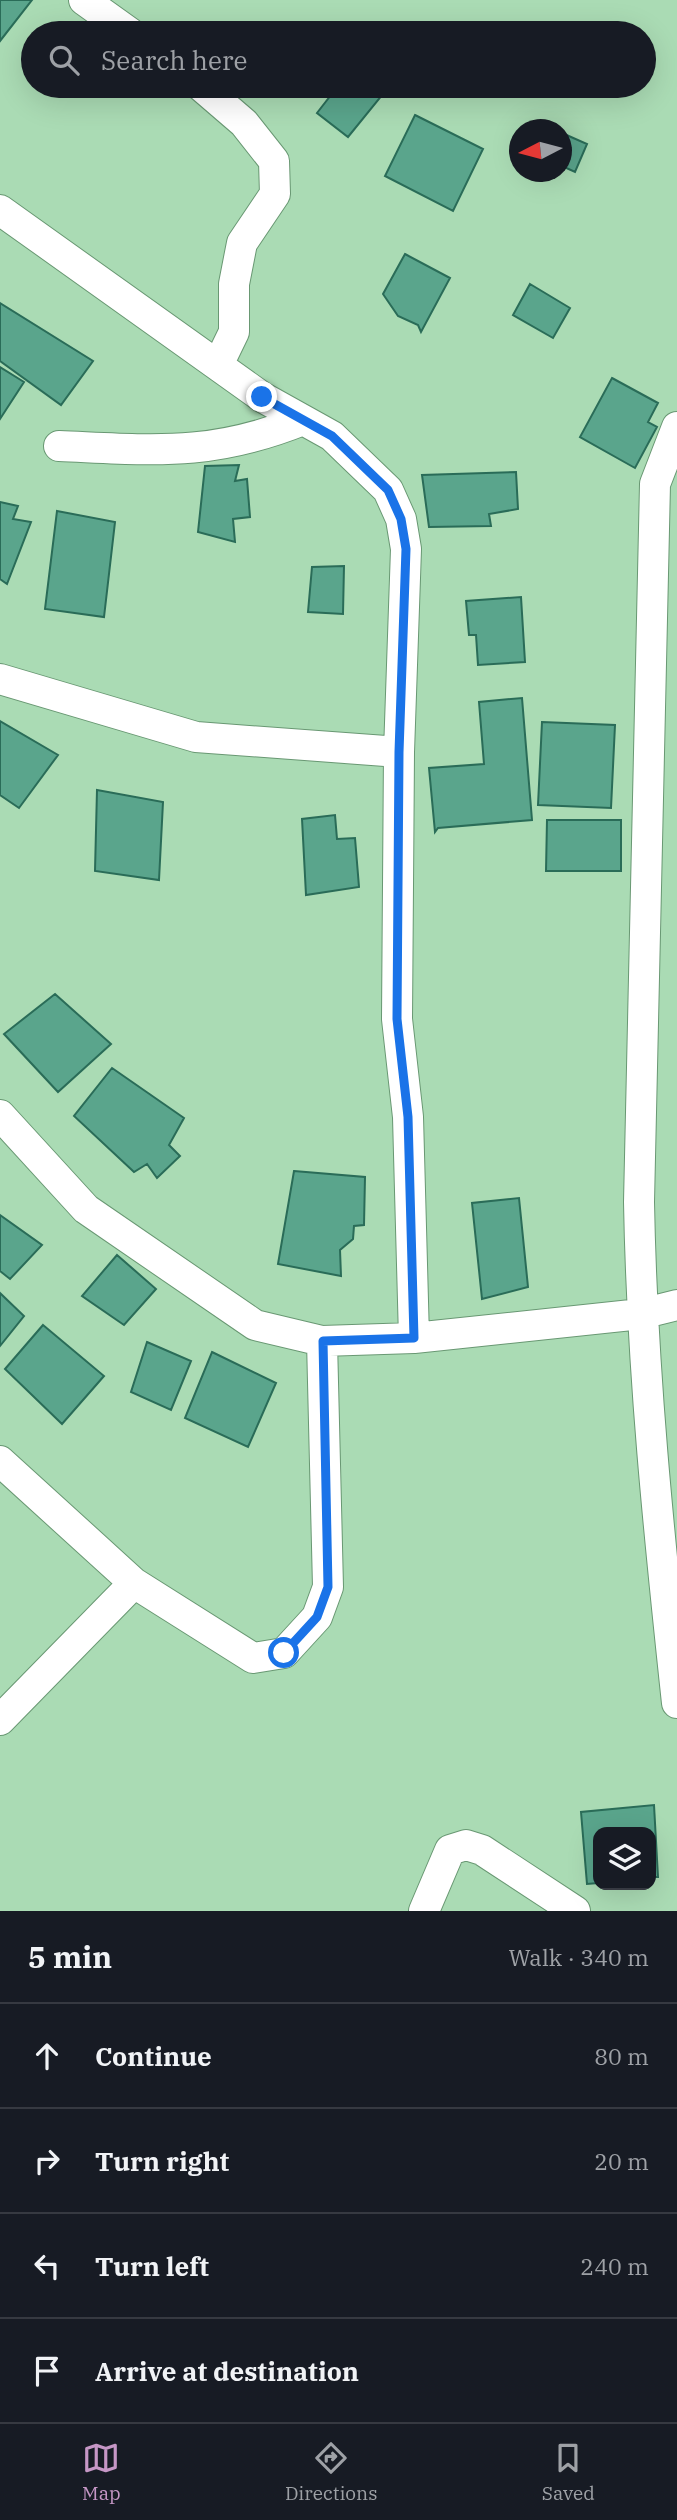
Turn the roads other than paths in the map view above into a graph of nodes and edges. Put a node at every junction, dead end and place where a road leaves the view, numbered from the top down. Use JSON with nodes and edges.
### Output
{"nodes":[{"id":1,"x":84,"y":0,"type":"edge"},
{"id":2,"x":113,"y":21,"type":"edge"},
{"id":3,"x":215,"y":98,"type":"edge"},
{"id":4,"x":0,"y":210,"type":"edge"},
{"id":5,"x":218,"y":365,"type":"junction"},
{"id":6,"x":303,"y":420,"type":"junction"},
{"id":7,"x":677,"y":427,"type":"edge"},
{"id":8,"x":59,"y":446,"type":"dead end"},
{"id":9,"x":0,"y":679,"type":"edge"},
{"id":10,"x":399,"y":752,"type":"junction"},
{"id":11,"x":0,"y":1115,"type":"edge"},
{"id":12,"x":677,"y":1305,"type":"edge"},
{"id":13,"x":641,"y":1314,"type":"junction"},
{"id":14,"x":414,"y":1338,"type":"junction"},
{"id":15,"x":323,"y":1341,"type":"junction"},
{"id":16,"x":0,"y":1461,"type":"edge"},
{"id":17,"x":134,"y":1583,"type":"junction"},
{"id":18,"x":677,"y":1703,"type":"edge"},
{"id":19,"x":0,"y":1720,"type":"edge"},
{"id":20,"x":424,"y":1911,"type":"edge"},
{"id":21,"x":575,"y":1911,"type":"edge"}],
"edges":[{"from":1,"to":2,"type":"street"},
{"from":3,"to":5,"type":"street"},
{"from":4,"to":5,"type":"street"},
{"from":5,"to":6,"type":"street"},
{"from":6,"to":8,"type":"street"},
{"from":6,"to":10,"type":"street"},
{"from":7,"to":13,"type":"street"},
{"from":9,"to":10,"type":"street"},
{"from":10,"to":14,"type":"street"},
{"from":11,"to":15,"type":"street"},
{"from":12,"to":13,"type":"street"},
{"from":13,"to":14,"type":"street"},
{"from":13,"to":18,"type":"street"},
{"from":14,"to":15,"type":"street"},
{"from":15,"to":17,"type":"street"},
{"from":16,"to":17,"type":"street"},
{"from":17,"to":19,"type":"street"},
{"from":20,"to":21,"type":"street"}]}
